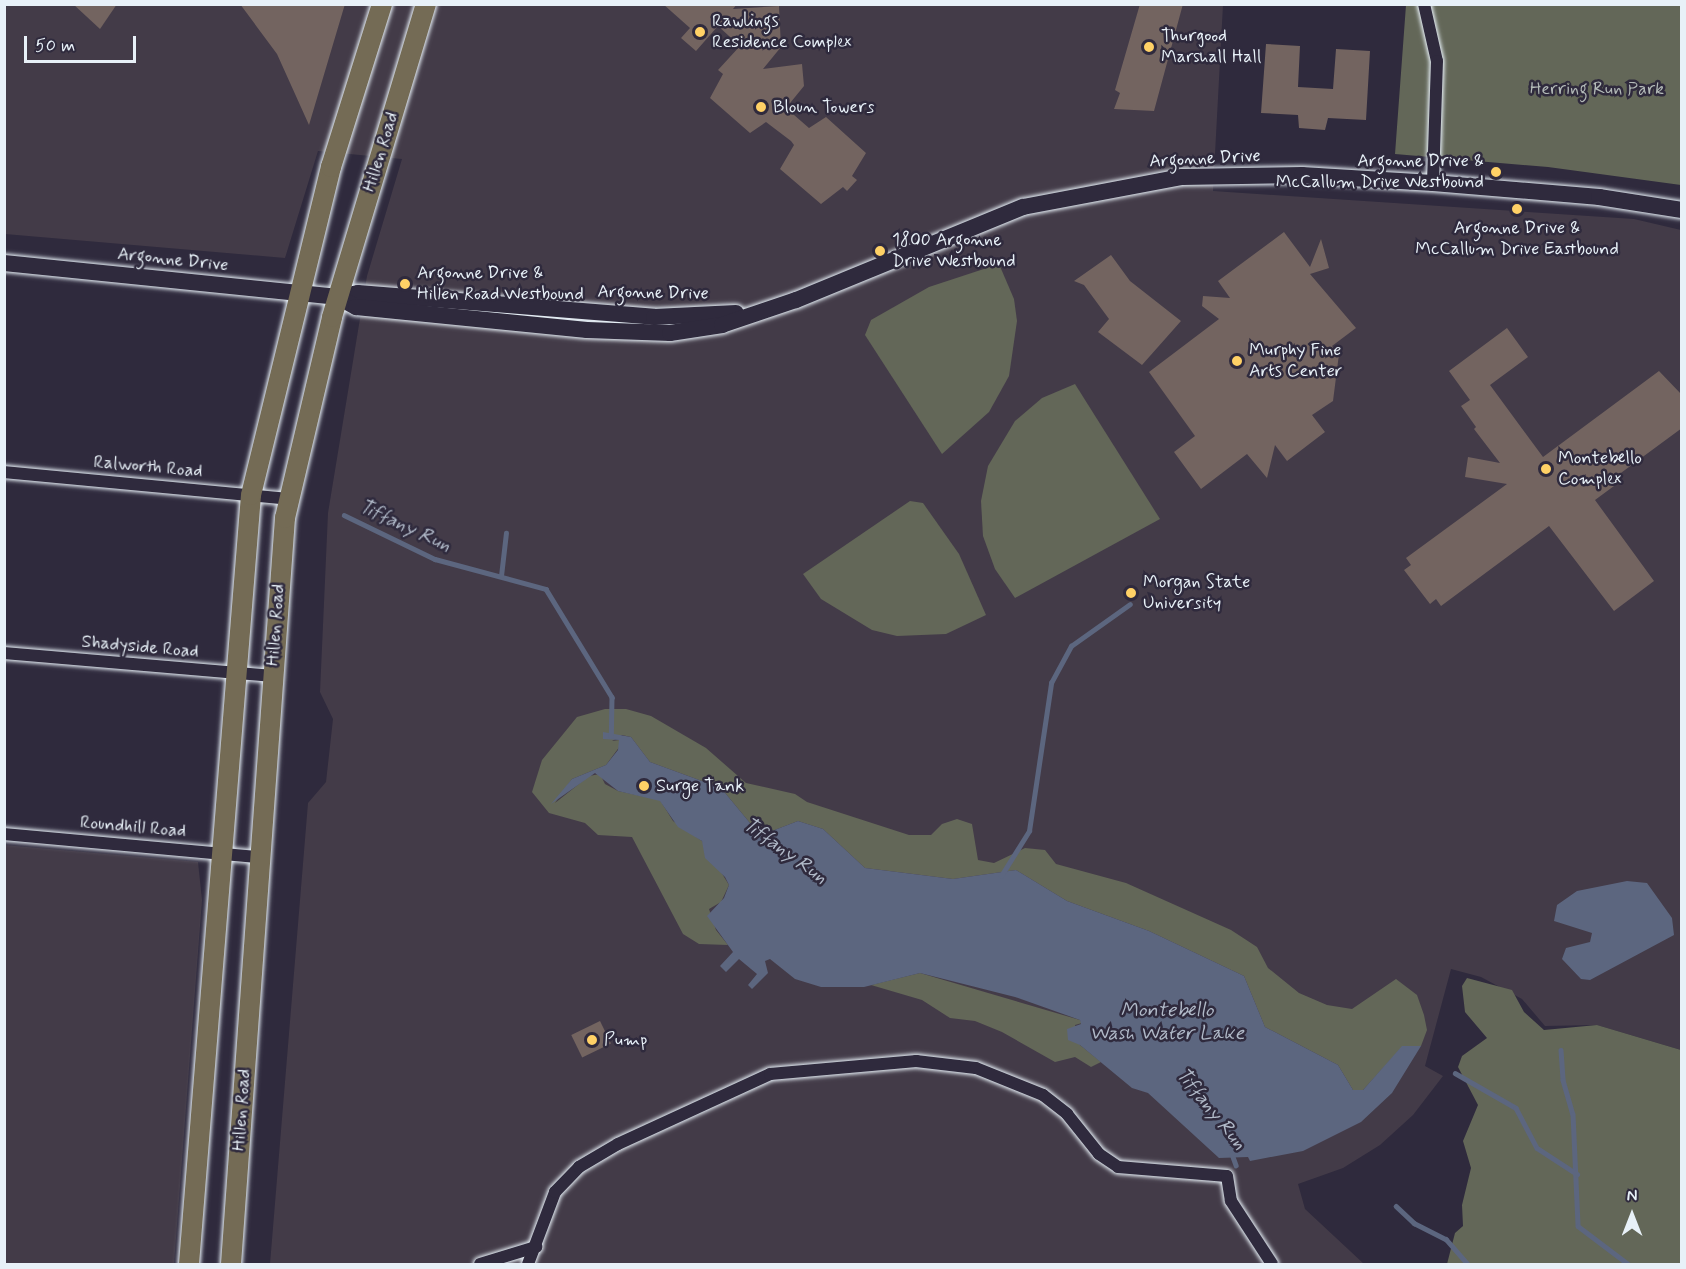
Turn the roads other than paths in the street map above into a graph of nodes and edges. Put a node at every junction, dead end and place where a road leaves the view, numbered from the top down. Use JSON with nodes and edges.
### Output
{"nodes":[{"id":1,"x":382,"y":4,"type":"edge"},
{"id":2,"x":426,"y":4,"type":"edge"},
{"id":3,"x":1424,"y":4,"type":"edge"},
{"id":4,"x":1433,"y":183,"type":"junction"},
{"id":5,"x":1682,"y":210,"type":"edge"},
{"id":6,"x":4,"y":263,"type":"edge"},
{"id":7,"x":300,"y":293,"type":"junction"},
{"id":8,"x":338,"y":297,"type":"junction"},
{"id":9,"x":4,"y":472,"type":"edge"},
{"id":10,"x":250,"y":495,"type":"junction"},
{"id":11,"x":288,"y":499,"type":"junction"},
{"id":12,"x":4,"y":653,"type":"edge"},
{"id":13,"x":233,"y":673,"type":"junction"},
{"id":14,"x":273,"y":676,"type":"junction"},
{"id":15,"x":4,"y":834,"type":"edge"},
{"id":16,"x":220,"y":853,"type":"junction"},
{"id":17,"x":259,"y":857,"type":"junction"},
{"id":18,"x":536,"y":1247,"type":"junction"},
{"id":19,"x":189,"y":1264,"type":"edge"},
{"id":20,"x":231,"y":1264,"type":"edge"},
{"id":21,"x":480,"y":1264,"type":"edge"},
{"id":22,"x":528,"y":1264,"type":"edge"},
{"id":23,"x":1272,"y":1264,"type":"edge"}],
"edges":[{"from":1,"to":7,"type":"main road"},
{"from":2,"to":8,"type":"main road","name":"Hillen Road"},
{"from":3,"to":4,"type":"street"},
{"from":4,"to":5,"type":"main road","name":"Argonne Drive"},
{"from":4,"to":8,"type":"main road","name":"Argonne Drive"},
{"from":6,"to":7,"type":"main road","name":"Argonne Drive"},
{"from":7,"to":8,"type":"main road","name":"Argonne Drive"},
{"from":7,"to":10,"type":"main road"},
{"from":8,"to":11,"type":"main road","name":"Hillen Road"},
{"from":9,"to":10,"type":"street","name":"Ralworth Road"},
{"from":10,"to":11,"type":"street","name":"Ralworth Road"},
{"from":10,"to":13,"type":"main road"},
{"from":11,"to":14,"type":"main road","name":"Hillen Road"},
{"from":12,"to":13,"type":"street","name":"Shadyside Road"},
{"from":13,"to":14,"type":"street","name":"Shadyside Road"},
{"from":13,"to":16,"type":"main road"},
{"from":14,"to":17,"type":"main road","name":"Hillen Road"},
{"from":15,"to":16,"type":"street","name":"Roundhill Road"},
{"from":16,"to":17,"type":"street","name":"Roundhill Road"},
{"from":16,"to":19,"type":"main road"},
{"from":17,"to":20,"type":"main road","name":"Hillen Road"},
{"from":18,"to":21,"type":"street"},
{"from":18,"to":22,"type":"street"},
{"from":18,"to":23,"type":"street"}]}
